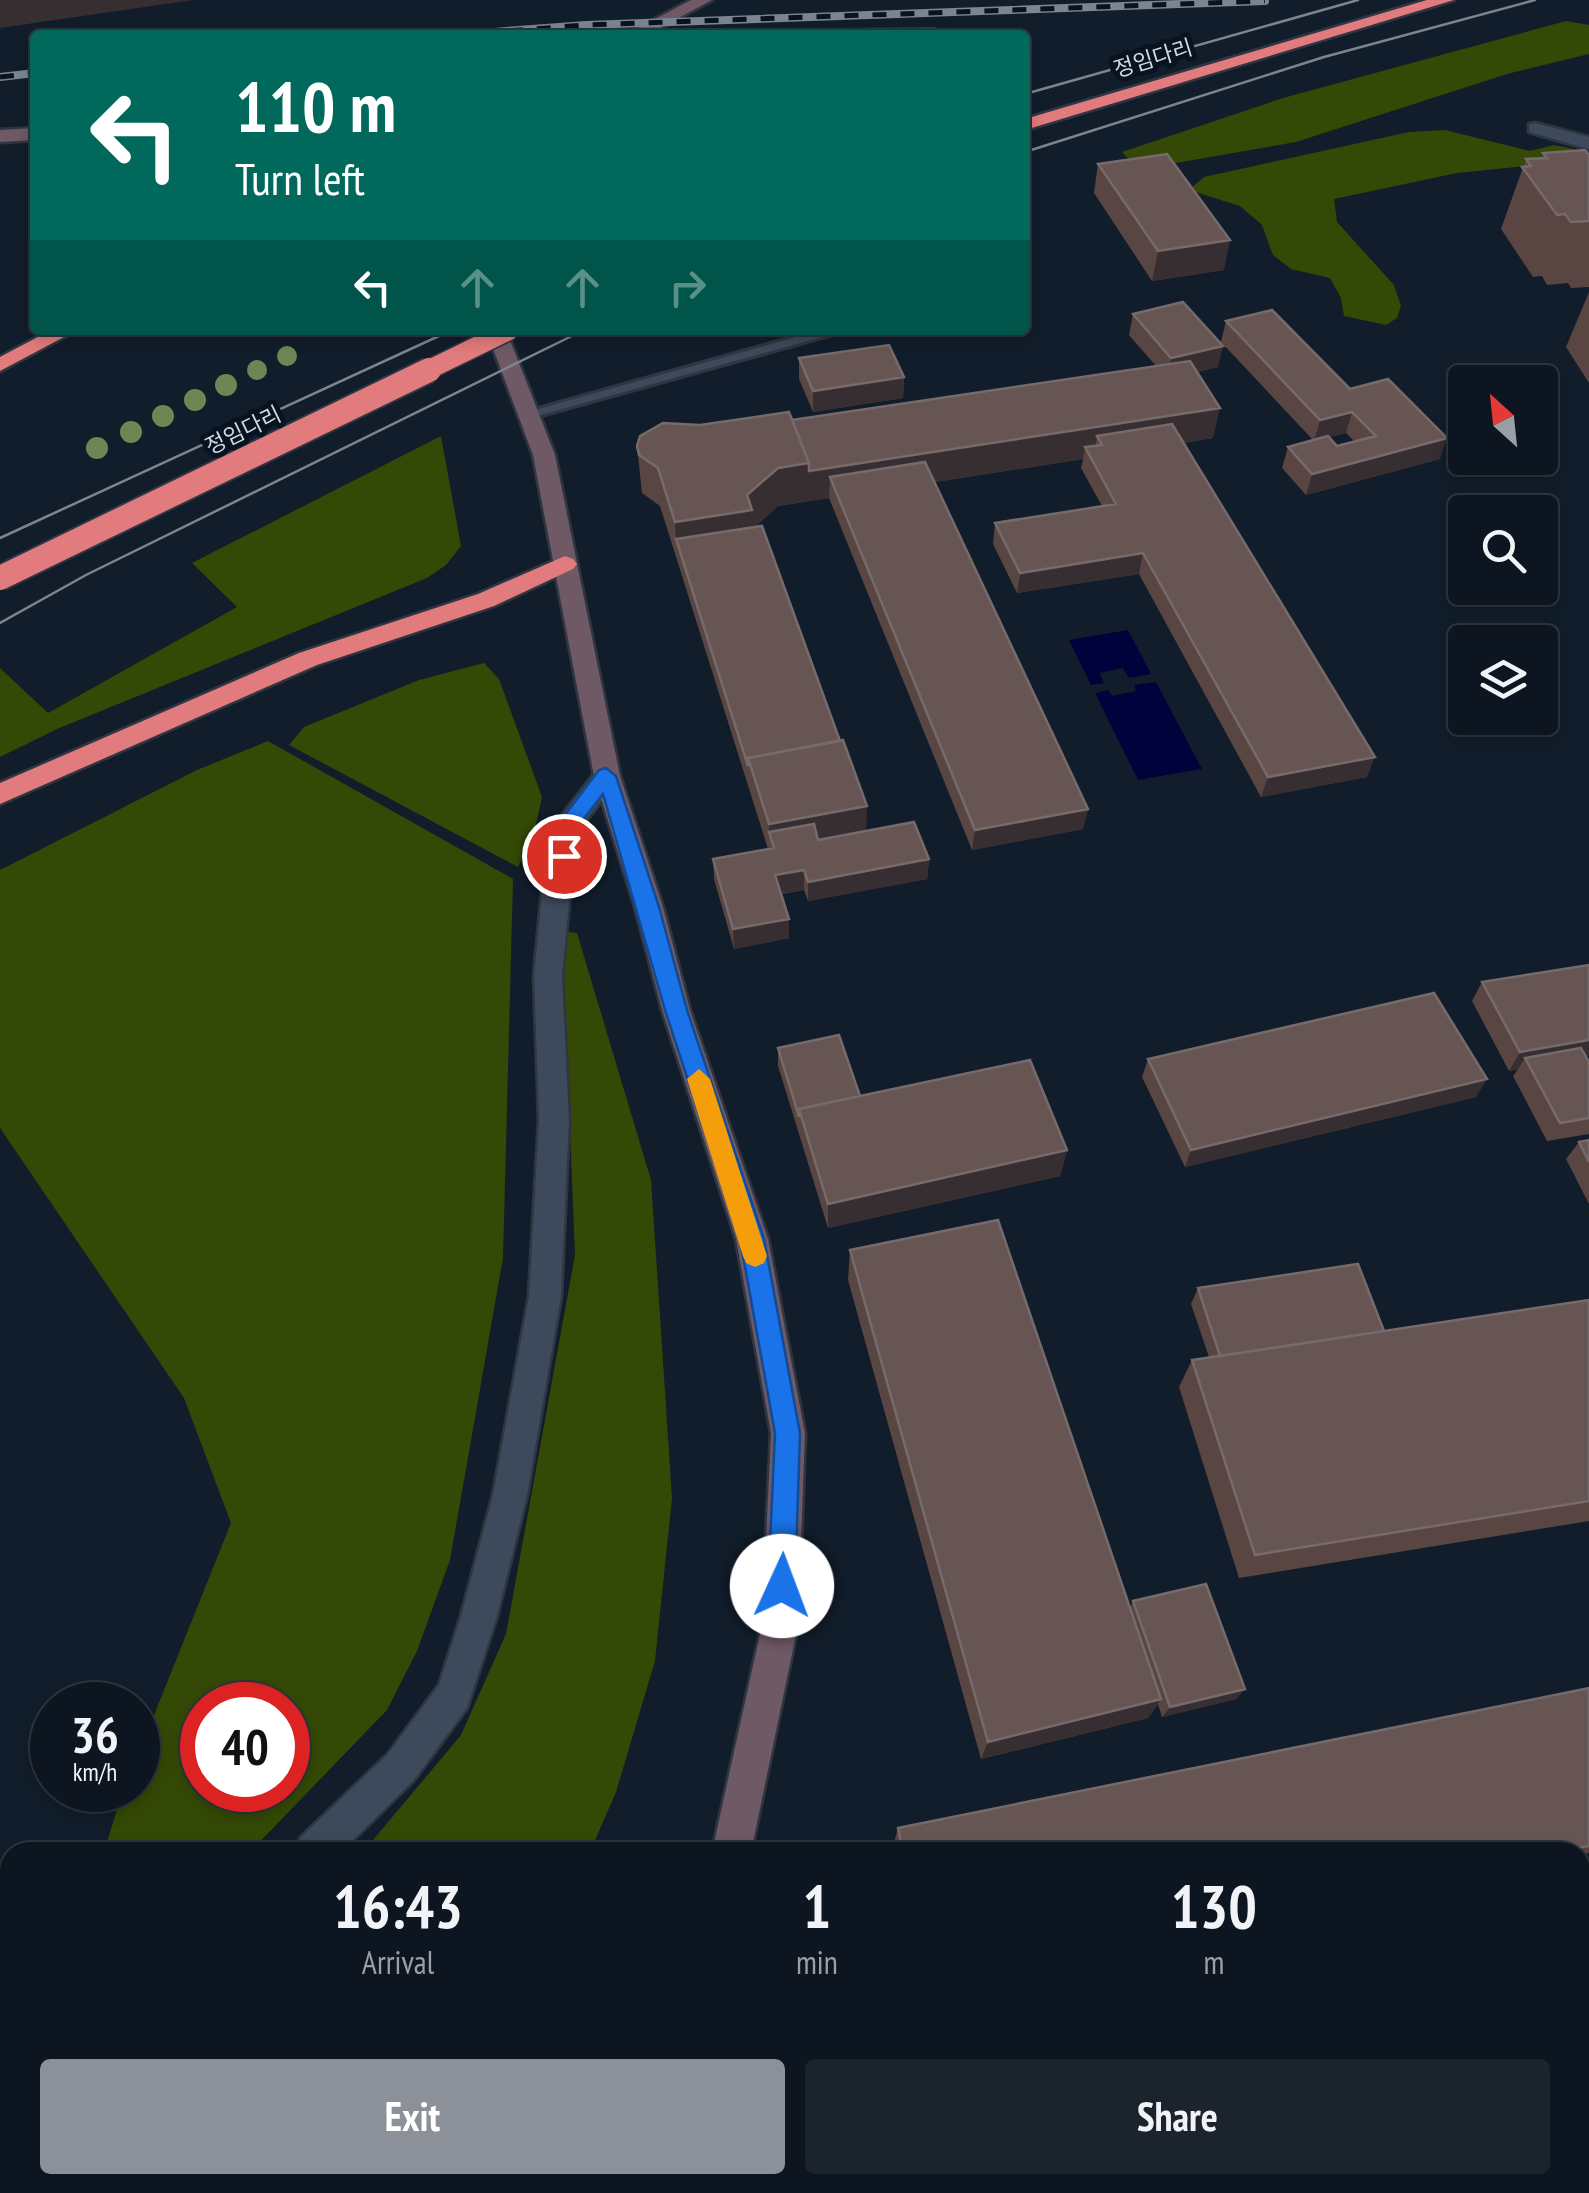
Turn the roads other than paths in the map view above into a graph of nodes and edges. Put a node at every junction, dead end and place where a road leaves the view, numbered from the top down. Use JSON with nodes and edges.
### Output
{"nodes":[{"id":1,"x":704,"y":0,"type":"edge"},
{"id":2,"x":1446,"y":0,"type":"edge"},
{"id":3,"x":644,"y":30,"type":"edge"},
{"id":4,"x":1030,"y":123,"type":"edge"},
{"id":5,"x":1534,"y":128,"type":"dead end"},
{"id":6,"x":30,"y":134,"type":"edge"},
{"id":7,"x":0,"y":136,"type":"edge"},
{"id":8,"x":1589,"y":143,"type":"edge"},
{"id":9,"x":57,"y":335,"type":"edge"},
{"id":10,"x":498,"y":335,"type":"edge"},
{"id":11,"x":500,"y":335,"type":"edge"},
{"id":12,"x":820,"y":335,"type":"edge"},
{"id":13,"x":0,"y":365,"type":"edge"},
{"id":14,"x":528,"y":414,"type":"junction"},
{"id":15,"x":565,"y":564,"type":"junction"},
{"id":16,"x":0,"y":578,"type":"edge"},
{"id":17,"x":606,"y":776,"type":"junction"},
{"id":18,"x":0,"y":794,"type":"edge"},
{"id":19,"x":324,"y":1842,"type":"edge"},
{"id":20,"x":734,"y":1842,"type":"edge"}],
"edges":[{"from":1,"to":3,"type":"street"},
{"from":2,"to":4,"type":"highway","name":"정임다리"},
{"from":5,"to":8,"type":"street"},
{"from":6,"to":7,"type":"street"},
{"from":9,"to":13,"type":"highway"},
{"from":10,"to":14,"type":"street"},
{"from":11,"to":16,"type":"highway","name":"정임다리","bridge":true},
{"from":12,"to":14,"type":"lane"},
{"from":14,"to":15,"type":"street"},
{"from":15,"to":17,"type":"street"},
{"from":15,"to":18,"type":"highway"},
{"from":17,"to":19,"type":"street"},
{"from":17,"to":20,"type":"street"}]}
